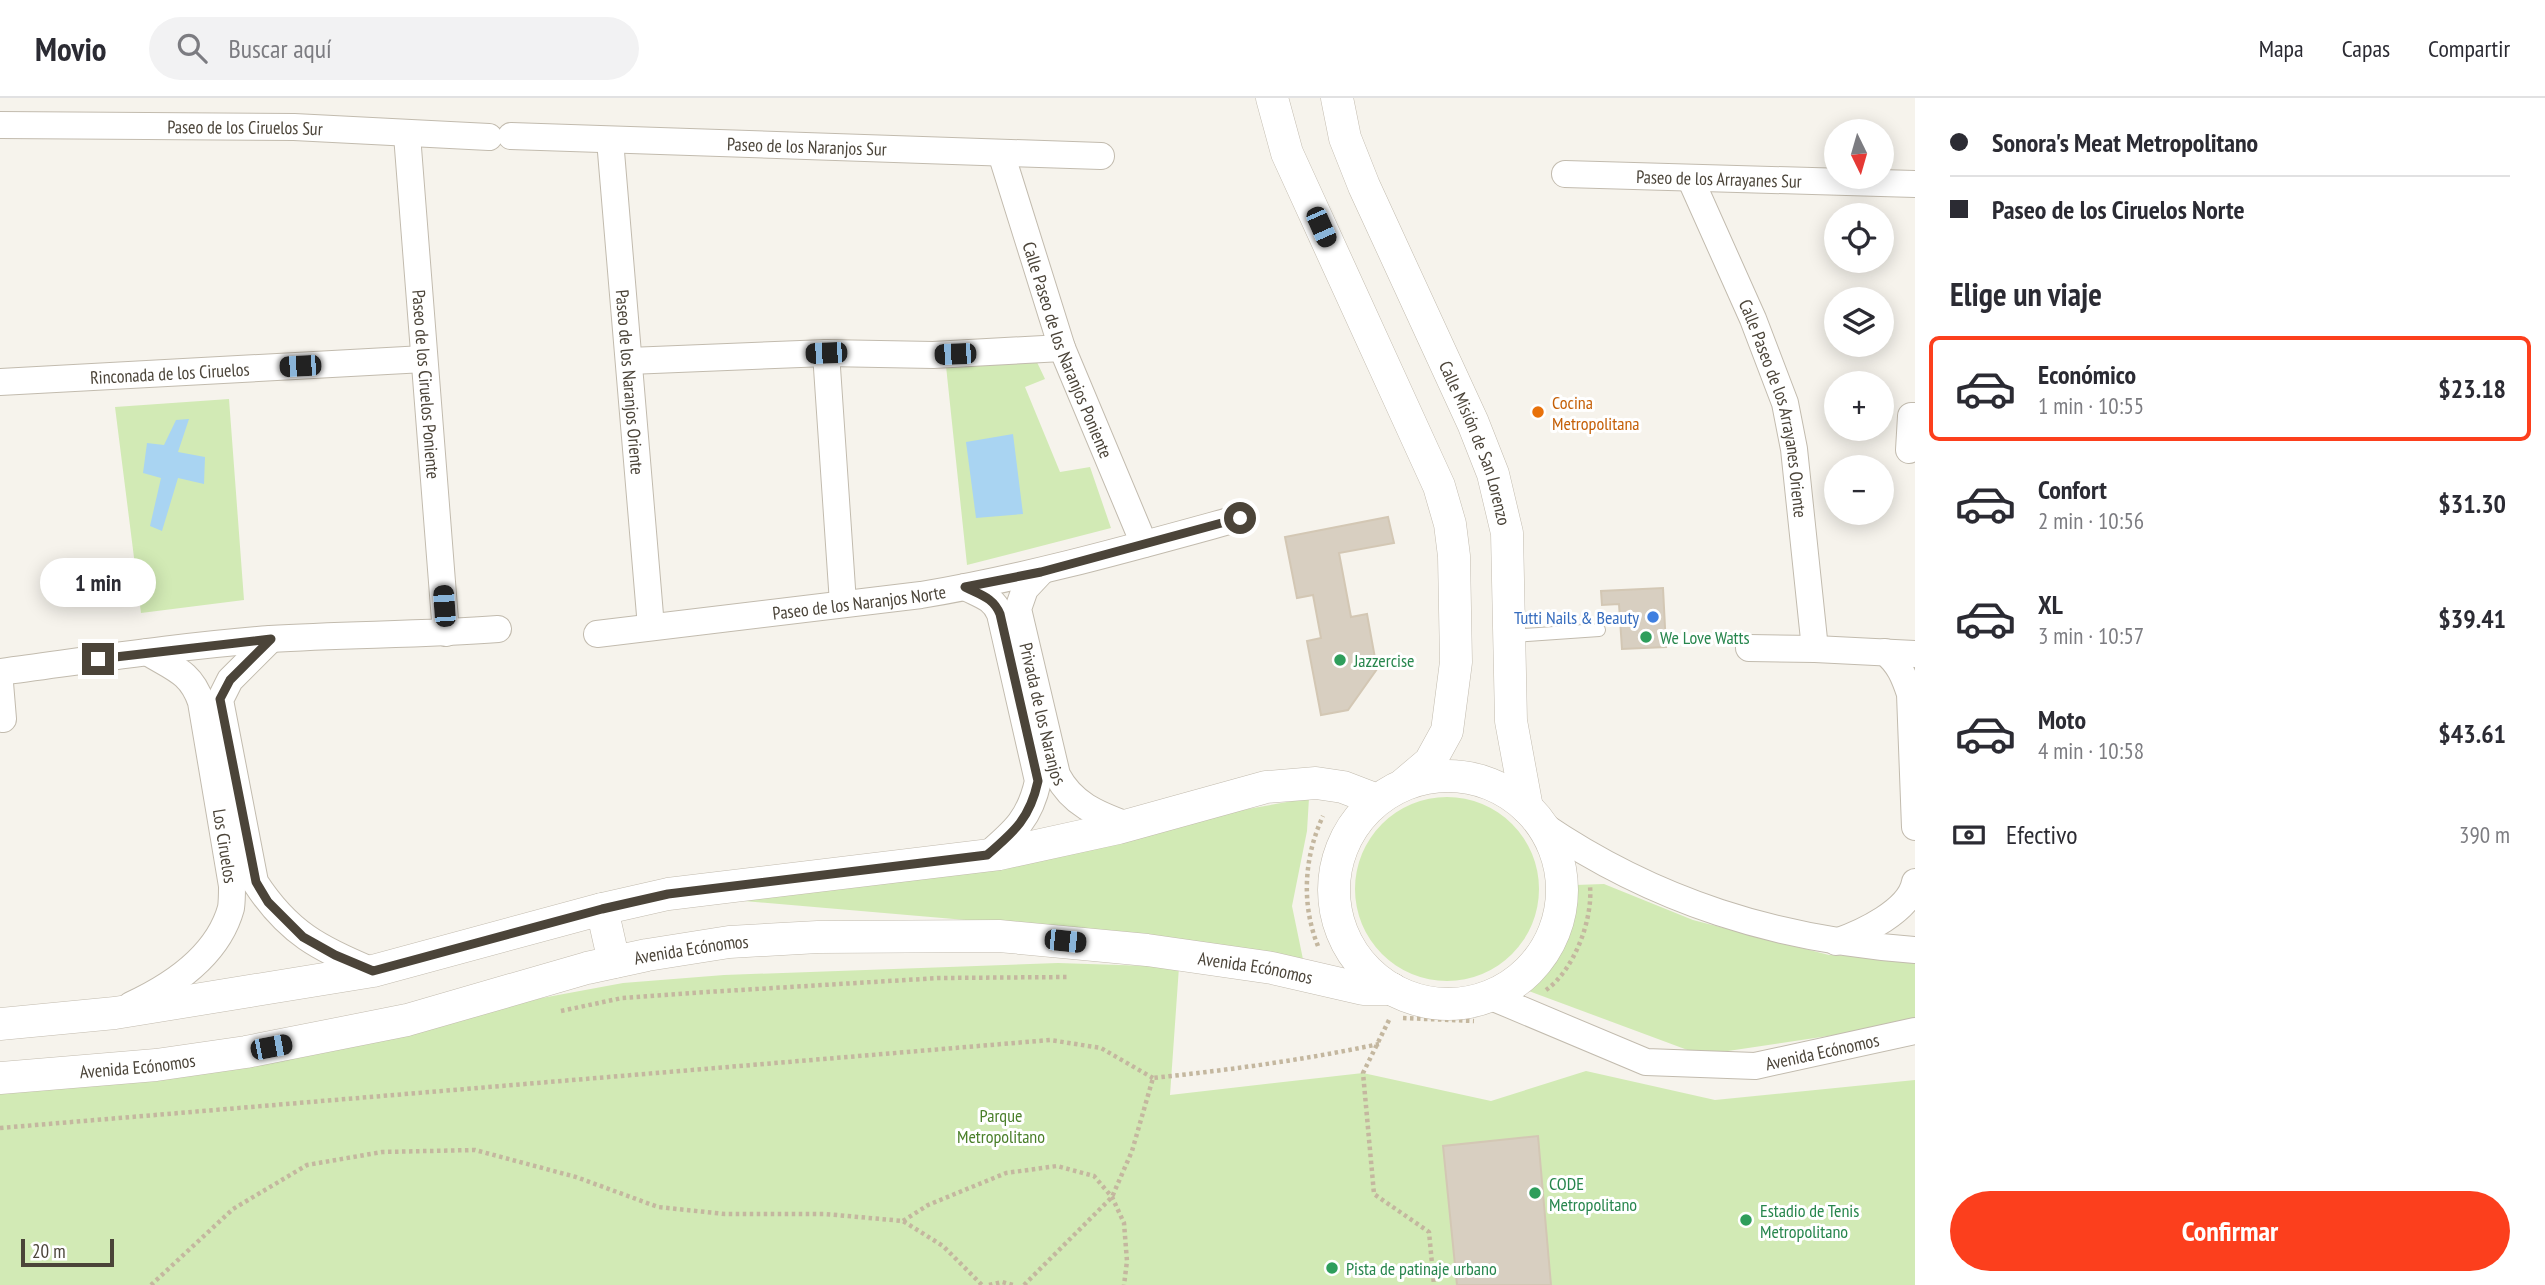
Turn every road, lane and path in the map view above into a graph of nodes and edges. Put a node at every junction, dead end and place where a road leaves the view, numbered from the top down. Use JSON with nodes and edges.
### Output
{"nodes":[{"id":1,"x":1272,"y":98,"type":"edge"},
{"id":2,"x":1337,"y":98,"type":"edge"},
{"id":3,"x":0,"y":125,"type":"edge"},
{"id":4,"x":407,"y":135,"type":"junction"},
{"id":5,"x":500,"y":137,"type":"joint"},
{"id":6,"x":610,"y":139,"type":"junction"},
{"id":7,"x":1001,"y":153,"type":"junction"},
{"id":8,"x":1101,"y":156,"type":"dead end"},
{"id":9,"x":1565,"y":174,"type":"dead end"},
{"id":10,"x":1690,"y":178,"type":"junction"},
{"id":11,"x":1915,"y":184,"type":"edge"},
{"id":12,"x":1062,"y":348,"type":"junction"},
{"id":13,"x":826,"y":353,"type":"junction"},
{"id":14,"x":424,"y":359,"type":"junction"},
{"id":15,"x":629,"y":361,"type":"junction"},
{"id":16,"x":0,"y":382,"type":"edge"},
{"id":17,"x":1915,"y":416,"type":"edge"},
{"id":18,"x":1909,"y":450,"type":"dead end"},
{"id":19,"x":1240,"y":518,"type":"dead end"},
{"id":20,"x":1144,"y":544,"type":"junction"},
{"id":21,"x":1041,"y":572,"type":"junction"},
{"id":22,"x":965,"y":587,"type":"junction"},
{"id":23,"x":843,"y":603,"type":"junction"},
{"id":24,"x":651,"y":627,"type":"junction"},
{"id":25,"x":498,"y":629,"type":"dead end"},
{"id":26,"x":1599,"y":630,"type":"dead end"},
{"id":27,"x":446,"y":633,"type":"junction"},
{"id":28,"x":597,"y":634,"type":"dead end"},
{"id":29,"x":1511,"y":636,"type":"junction"},
{"id":30,"x":271,"y":639,"type":"junction"},
{"id":31,"x":1749,"y":648,"type":"dead end"},
{"id":32,"x":1815,"y":649,"type":"junction"},
{"id":33,"x":147,"y":652,"type":"junction"},
{"id":34,"x":1885,"y":652,"type":"junction"},
{"id":35,"x":1915,"y":654,"type":"edge"},
{"id":36,"x":0,"y":672,"type":"edge"},
{"id":37,"x":0,"y":683,"type":"edge"},
{"id":38,"x":3,"y":719,"type":"dead end"},
{"id":39,"x":1404,"y":784,"type":"junction"},
{"id":40,"x":1343,"y":786,"type":"junction"},
{"id":41,"x":1377,"y":800,"type":"junction"},
{"id":42,"x":1534,"y":816,"type":"junction"},
{"id":43,"x":1127,"y":825,"type":"junction"},
{"id":44,"x":1915,"y":827,"type":"edge"},
{"id":45,"x":1587,"y":854,"type":"junction"},
{"id":46,"x":987,"y":855,"type":"junction"},
{"id":47,"x":1914,"y":887,"type":"edge"},
{"id":48,"x":602,"y":909,"type":"junction"},
{"id":49,"x":1836,"y":942,"type":"junction"},
{"id":50,"x":1915,"y":950,"type":"edge"},
{"id":51,"x":614,"y":962,"type":"junction"},
{"id":52,"x":373,"y":971,"type":"junction"},
{"id":53,"x":1071,"y":976,"type":"dead end"},
{"id":54,"x":1332,"y":983,"type":"junction"},
{"id":55,"x":1397,"y":992,"type":"junction"},
{"id":56,"x":1489,"y":996,"type":"junction"},
{"id":57,"x":1520,"y":1009,"type":"junction"},
{"id":58,"x":558,"y":1012,"type":"dead end"},
{"id":59,"x":115,"y":1013,"type":"junction"},
{"id":60,"x":0,"y":1024,"type":"edge"},
{"id":61,"x":1915,"y":1031,"type":"edge"},
{"id":62,"x":1379,"y":1044,"type":"junction"},
{"id":63,"x":0,"y":1078,"type":"edge"},
{"id":64,"x":1153,"y":1078,"type":"junction"},
{"id":65,"x":0,"y":1128,"type":"edge"},
{"id":66,"x":1112,"y":1198,"type":"junction"},
{"id":67,"x":903,"y":1221,"type":"junction"},
{"id":68,"x":151,"y":1285,"type":"edge"},
{"id":69,"x":982,"y":1285,"type":"edge"},
{"id":70,"x":989,"y":1285,"type":"edge"},
{"id":71,"x":1013,"y":1285,"type":"edge"},
{"id":72,"x":1024,"y":1285,"type":"edge"},
{"id":73,"x":1124,"y":1285,"type":"edge"},
{"id":74,"x":1434,"y":1285,"type":"edge"}],
"edges":[{"from":1,"to":39,"type":"street"},
{"from":2,"to":29,"type":"street","name":"Calle Misión de San Lorenzo"},
{"from":3,"to":4,"type":"street","name":"Paseo de los Ciruelos Sur"},
{"from":4,"to":5,"type":"street","name":"Paseo de los Ciruelos Sur"},
{"from":4,"to":14,"type":"street","name":"Paseo de los Ciruelos Poniente"},
{"from":5,"to":6,"type":"street","name":"Paseo de los Naranjos Sur"},
{"from":6,"to":7,"type":"street","name":"Paseo de los Naranjos Sur"},
{"from":6,"to":15,"type":"street","name":"Paseo de los Naranjos Oriente"},
{"from":7,"to":8,"type":"street","name":"Paseo de los Naranjos Sur"},
{"from":7,"to":12,"type":"street","name":"Calle Paseo de los Naranjos Poniente"},
{"from":9,"to":10,"type":"street","name":"Paseo de los Arrayanes Sur"},
{"from":10,"to":11,"type":"street","name":"Paseo de los Arrayanes Sur"},
{"from":10,"to":32,"type":"street","name":"Calle Paseo de los Arrayanes Oriente"},
{"from":12,"to":13,"type":"street"},
{"from":12,"to":20,"type":"street","name":"Calle Paseo de los Naranjos Poniente"},
{"from":13,"to":15,"type":"street"},
{"from":13,"to":23,"type":"street"},
{"from":14,"to":16,"type":"street","name":"Rinconada de los Ciruelos"},
{"from":14,"to":27,"type":"street","name":"Paseo de los Ciruelos Poniente"},
{"from":15,"to":24,"type":"street","name":"Paseo de los Naranjos Oriente"},
{"from":17,"to":18,"type":"street"},
{"from":19,"to":20,"type":"street","name":"Paseo de los Naranjos Norte"},
{"from":20,"to":21,"type":"street","name":"Paseo de los Naranjos Norte"},
{"from":21,"to":22,"type":"street","name":"Paseo de los Naranjos Norte"},
{"from":21,"to":43,"type":"street","name":"Privada de los Naranjos"},
{"from":22,"to":23,"type":"street","name":"Paseo de los Naranjos Norte"},
{"from":22,"to":46,"type":"street","name":"Privada de los Naranjos"},
{"from":23,"to":24,"type":"street","name":"Paseo de los Naranjos Norte"},
{"from":24,"to":28,"type":"street","name":"Paseo de los Naranjos Norte"},
{"from":25,"to":27,"type":"street"},
{"from":26,"to":29,"type":"lane"},
{"from":27,"to":30,"type":"street"},
{"from":29,"to":42,"type":"street","name":"Calle Misión de San Lorenzo"},
{"from":30,"to":33,"type":"street"},
{"from":30,"to":52,"type":"street","name":"Los Ciruelos"},
{"from":31,"to":32,"type":"street"},
{"from":32,"to":34,"type":"street"},
{"from":33,"to":36,"type":"street"},
{"from":33,"to":59,"type":"street","name":"Los Ciruelos"},
{"from":34,"to":35,"type":"street"},
{"from":34,"to":44,"type":"street"},
{"from":37,"to":38,"type":"street"},
{"from":39,"to":41,"type":"street"},
{"from":39,"to":42,"type":"street"},
{"from":40,"to":41,"type":"street"},
{"from":40,"to":43,"type":"street"},
{"from":40,"to":54,"type":"path"},
{"from":41,"to":55,"type":"street"},
{"from":42,"to":45,"type":"street"},
{"from":42,"to":56,"type":"street"},
{"from":43,"to":46,"type":"street"},
{"from":45,"to":49,"type":"street"},
{"from":45,"to":57,"type":"path"},
{"from":46,"to":48,"type":"street"},
{"from":47,"to":49,"type":"street"},
{"from":48,"to":51,"type":"street"},
{"from":48,"to":52,"type":"street"},
{"from":49,"to":50,"type":"street"},
{"from":51,"to":54,"type":"street","name":"Avenida Ecónomos"},
{"from":51,"to":63,"type":"street","name":"Avenida Ecónomos"},
{"from":52,"to":59,"type":"street"},
{"from":53,"to":58,"type":"path"},
{"from":54,"to":55,"type":"street","name":"Avenida Ecónomos"},
{"from":55,"to":56,"type":"street"},
{"from":55,"to":62,"type":"path"},
{"from":56,"to":57,"type":"street","name":"Avenida Ecónomos"},
{"from":57,"to":61,"type":"street","name":"Avenida Ecónomos"},
{"from":59,"to":60,"type":"street"},
{"from":62,"to":64,"type":"path"},
{"from":62,"to":74,"type":"path"},
{"from":64,"to":65,"type":"path"},
{"from":64,"to":66,"type":"path"},
{"from":66,"to":67,"type":"path"},
{"from":66,"to":72,"type":"path"},
{"from":66,"to":73,"type":"path"},
{"from":67,"to":68,"type":"path"},
{"from":67,"to":69,"type":"path"},
{"from":70,"to":71,"type":"path"}]}
